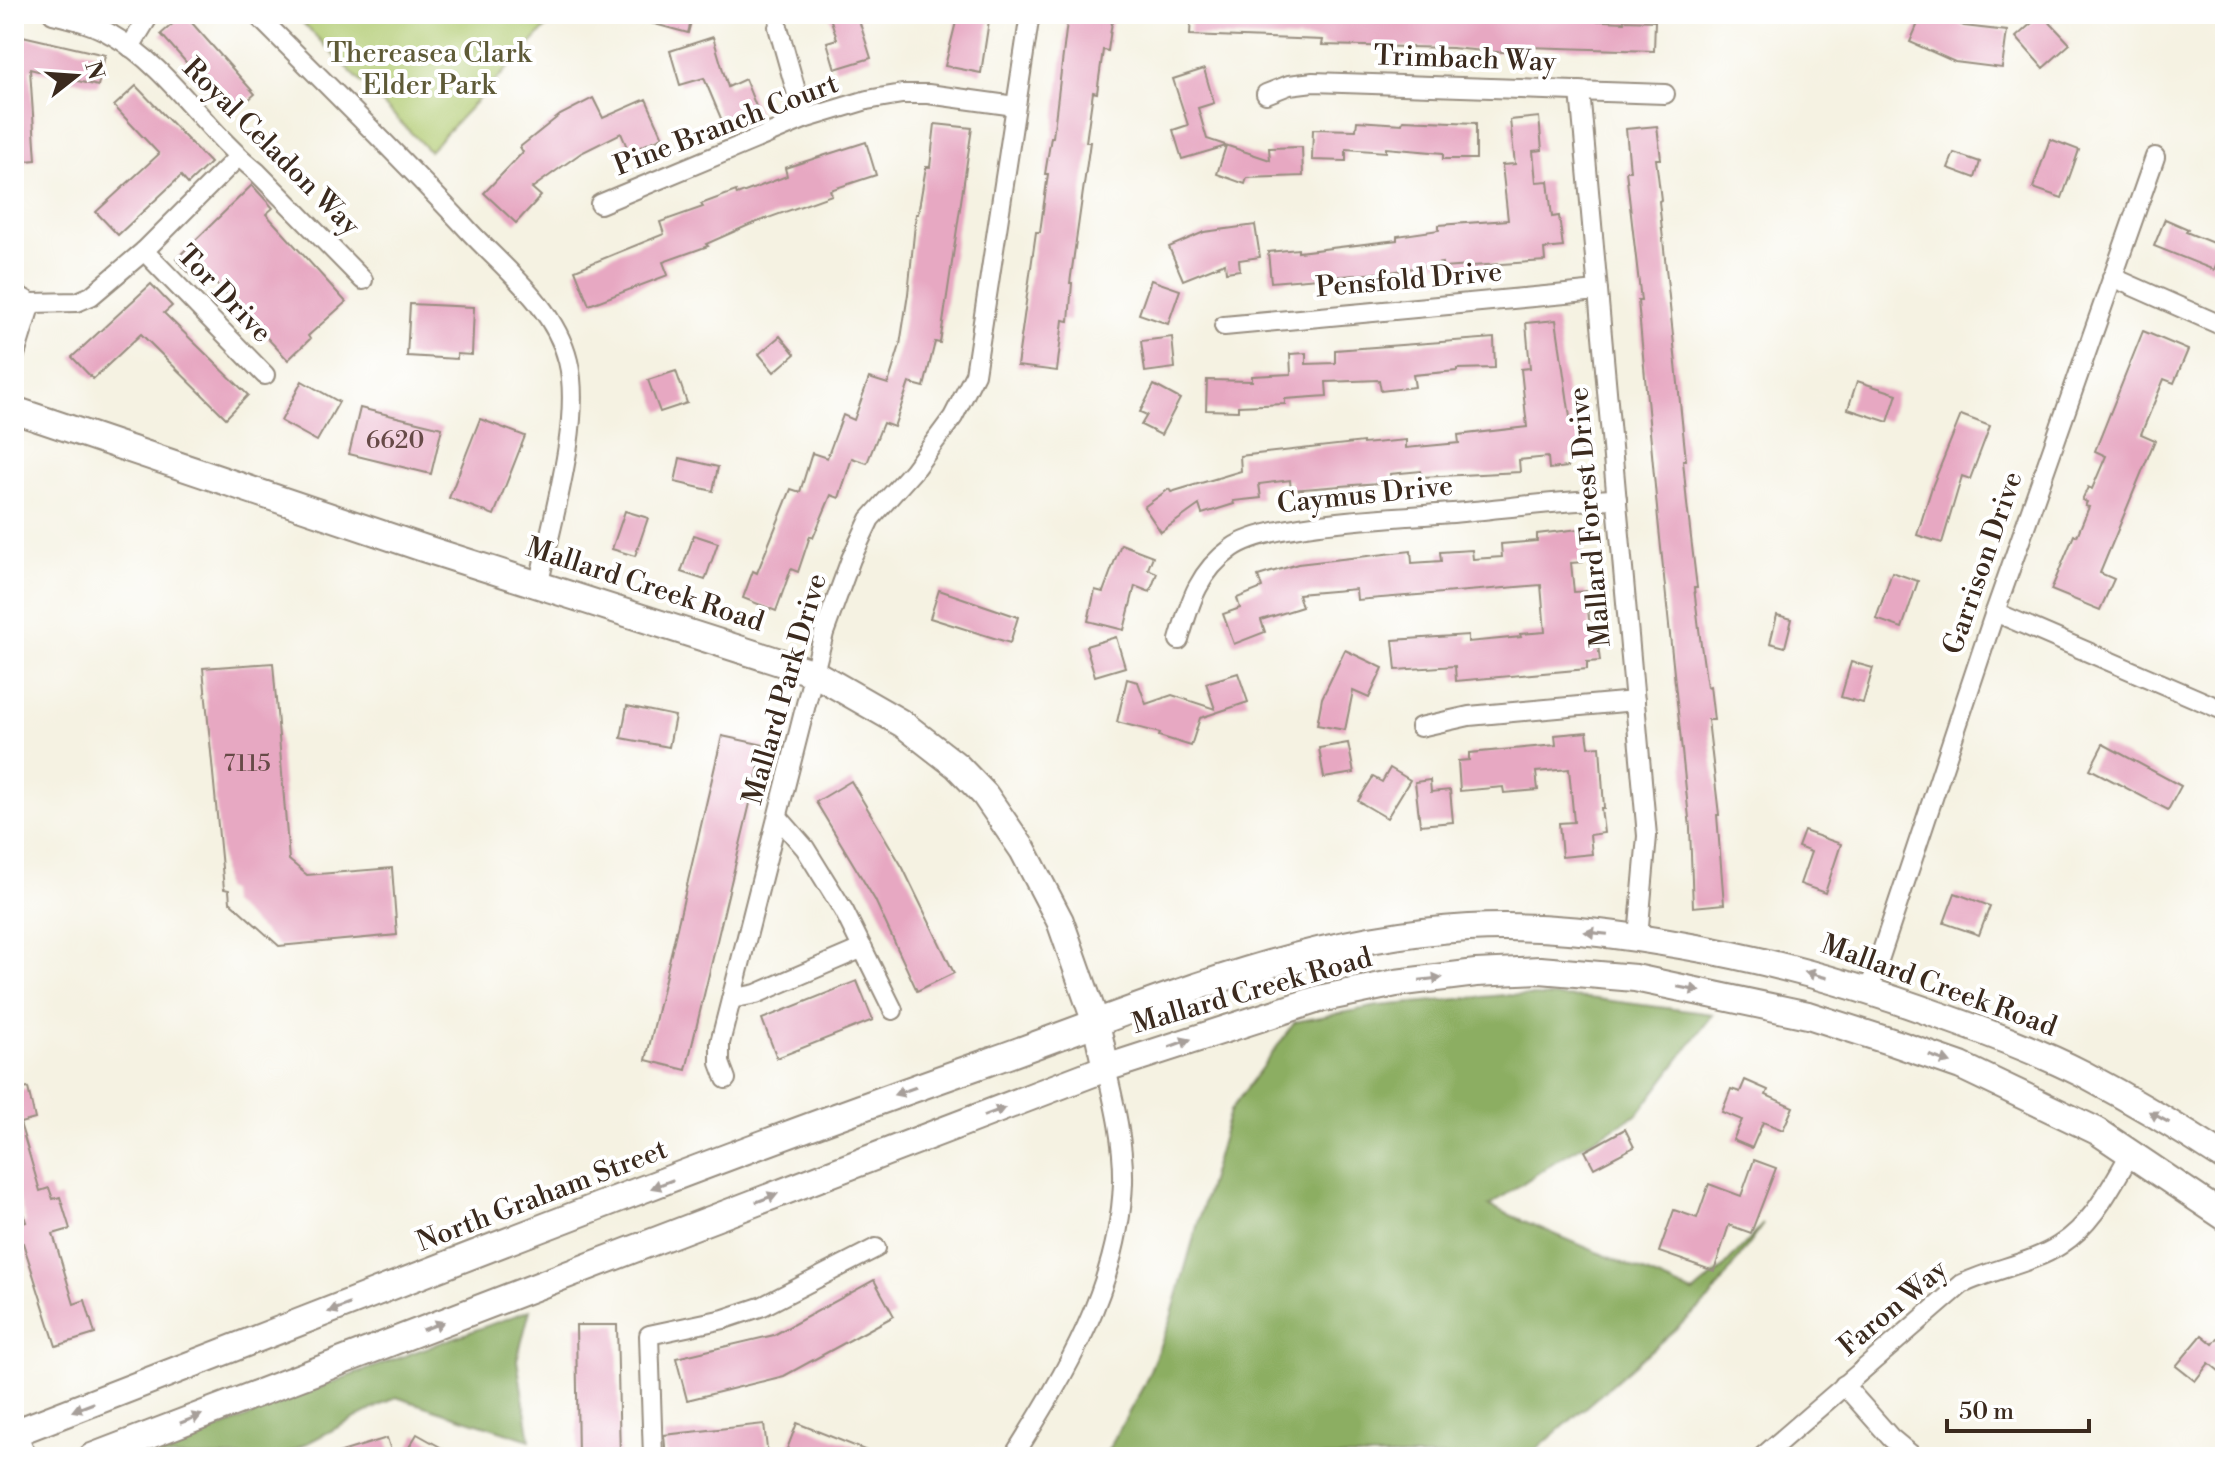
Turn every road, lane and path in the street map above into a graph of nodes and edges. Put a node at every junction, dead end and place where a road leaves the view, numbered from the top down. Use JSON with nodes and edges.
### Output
{"nodes":[{"id":1,"x":53,"y":14,"type":"edge"},
{"id":2,"x":150,"y":14,"type":"edge"},
{"id":3,"x":256,"y":14,"type":"edge"},
{"id":4,"x":1030,"y":14,"type":"edge"},
{"id":5,"x":778,"y":27,"type":"dead end"},
{"id":6,"x":130,"y":47,"type":"junction"},
{"id":7,"x":1580,"y":91,"type":"junction"},
{"id":8,"x":1266,"y":94,"type":"dead end"},
{"id":9,"x":1665,"y":94,"type":"dead end"},
{"id":10,"x":1015,"y":106,"type":"junction"},
{"id":11,"x":804,"y":119,"type":"junction"},
{"id":12,"x":238,"y":157,"type":"junction"},
{"id":13,"x":2155,"y":157,"type":"dead end"},
{"id":14,"x":600,"y":204,"type":"dead end"},
{"id":15,"x":144,"y":251,"type":"junction"},
{"id":16,"x":2112,"y":277,"type":"junction"},
{"id":17,"x":363,"y":280,"type":"dead end"},
{"id":18,"x":1598,"y":291,"type":"junction"},
{"id":19,"x":14,"y":293,"type":"edge"},
{"id":20,"x":31,"y":303,"type":"junction"},
{"id":21,"x":1224,"y":326,"type":"dead end"},
{"id":22,"x":2225,"y":327,"type":"edge"},
{"id":23,"x":14,"y":358,"type":"edge"},
{"id":24,"x":265,"y":375,"type":"dead end"},
{"id":25,"x":14,"y":410,"type":"edge"},
{"id":26,"x":1617,"y":499,"type":"junction"},
{"id":27,"x":539,"y":583,"type":"junction"},
{"id":28,"x":1995,"y":612,"type":"junction"},
{"id":29,"x":1179,"y":640,"type":"dead end"},
{"id":30,"x":814,"y":673,"type":"junction"},
{"id":31,"x":1635,"y":701,"type":"junction"},
{"id":32,"x":2225,"y":711,"type":"edge"},
{"id":33,"x":1420,"y":727,"type":"dead end"},
{"id":34,"x":778,"y":817,"type":"junction"},
{"id":35,"x":1638,"y":937,"type":"junction"},
{"id":36,"x":863,"y":948,"type":"junction"},
{"id":37,"x":1869,"y":990,"type":"junction"},
{"id":38,"x":731,"y":999,"type":"junction"},
{"id":39,"x":893,"y":1010,"type":"dead end"},
{"id":40,"x":1096,"y":1023,"type":"junction"},
{"id":41,"x":1106,"y":1068,"type":"junction"},
{"id":42,"x":726,"y":1079,"type":"dead end"},
{"id":43,"x":2131,"y":1153,"type":"junction"},
{"id":44,"x":2225,"y":1158,"type":"edge"},
{"id":45,"x":2225,"y":1217,"type":"edge"},
{"id":46,"x":876,"y":1248,"type":"dead end"},
{"id":47,"x":1844,"y":1385,"type":"junction"},
{"id":48,"x":15,"y":1430,"type":"edge"},
{"id":49,"x":27,"y":1457,"type":"edge"},
{"id":50,"x":92,"y":1457,"type":"edge"},
{"id":51,"x":653,"y":1457,"type":"edge"},
{"id":52,"x":1013,"y":1457,"type":"edge"},
{"id":53,"x":1762,"y":1457,"type":"edge"},
{"id":54,"x":1914,"y":1457,"type":"edge"}],
"edges":[{"from":1,"to":6,"type":"street","name":"Royal Celadon Way"},
{"from":2,"to":6,"type":"street"},
{"from":3,"to":27,"type":"street"},
{"from":4,"to":10,"type":"street","name":"Mallard Park Drive"},
{"from":5,"to":11,"type":"street"},
{"from":6,"to":12,"type":"street","name":"Royal Celadon Way"},
{"from":7,"to":8,"type":"street","name":"Trimbach Way"},
{"from":7,"to":9,"type":"street","name":"Trimbach Way"},
{"from":7,"to":18,"type":"street","name":"Mallard Forest Drive"},
{"from":10,"to":11,"type":"street","name":"Pine Branch Court"},
{"from":10,"to":30,"type":"street","name":"Mallard Park Drive"},
{"from":11,"to":14,"type":"street","name":"Pine Branch Court"},
{"from":12,"to":15,"type":"street"},
{"from":12,"to":17,"type":"street","name":"Royal Celadon Way"},
{"from":13,"to":16,"type":"street","name":"Garrison Drive"},
{"from":15,"to":20,"type":"street"},
{"from":15,"to":24,"type":"street","name":"Tor Drive"},
{"from":16,"to":22,"type":"street"},
{"from":16,"to":28,"type":"street","name":"Garrison Drive"},
{"from":18,"to":21,"type":"street","name":"Pensfold Drive"},
{"from":18,"to":26,"type":"street","name":"Mallard Forest Drive"},
{"from":19,"to":20,"type":"street"},
{"from":20,"to":23,"type":"street"},
{"from":25,"to":27,"type":"main road","name":"Mallard Creek Road"},
{"from":26,"to":29,"type":"street","name":"Caymus Drive"},
{"from":26,"to":31,"type":"street","name":"Mallard Forest Drive"},
{"from":27,"to":30,"type":"main road","name":"Mallard Creek Road"},
{"from":28,"to":32,"type":"street"},
{"from":28,"to":37,"type":"street","name":"Garrison Drive"},
{"from":30,"to":34,"type":"street","name":"Mallard Park Drive"},
{"from":30,"to":40,"type":"main road","name":"Mallard Creek Road"},
{"from":31,"to":33,"type":"street"},
{"from":31,"to":35,"type":"street","name":"Mallard Forest Drive"},
{"from":34,"to":36,"type":"street"},
{"from":34,"to":38,"type":"street","name":"Mallard Park Drive"},
{"from":37,"to":35,"type":"main road","name":"Mallard Creek Road","one_way":true},
{"from":35,"to":40,"type":"main road","name":"Mallard Creek Road","one_way":true},
{"from":36,"to":38,"type":"street"},
{"from":36,"to":39,"type":"street"},
{"from":44,"to":37,"type":"main road","name":"Mallard Creek Road","one_way":true},
{"from":38,"to":42,"type":"street","name":"Mallard Park Drive"},
{"from":40,"to":41,"type":"main road","name":"Mallard Creek Road"},
{"from":40,"to":48,"type":"main road","name":"North Graham Street","one_way":true},
{"from":41,"to":43,"type":"main road","name":"Mallard Creek Road","one_way":true},
{"from":50,"to":41,"type":"main road","one_way":true},
{"from":41,"to":52,"type":"street"},
{"from":43,"to":45,"type":"main road","name":"Mallard Creek Road"},
{"from":43,"to":47,"type":"street","name":"Faron Way"},
{"from":46,"to":51,"type":"street"},
{"from":47,"to":53,"type":"street","name":"Faron Way"},
{"from":47,"to":54,"type":"street"},
{"from":48,"to":49,"type":"street"}]}
